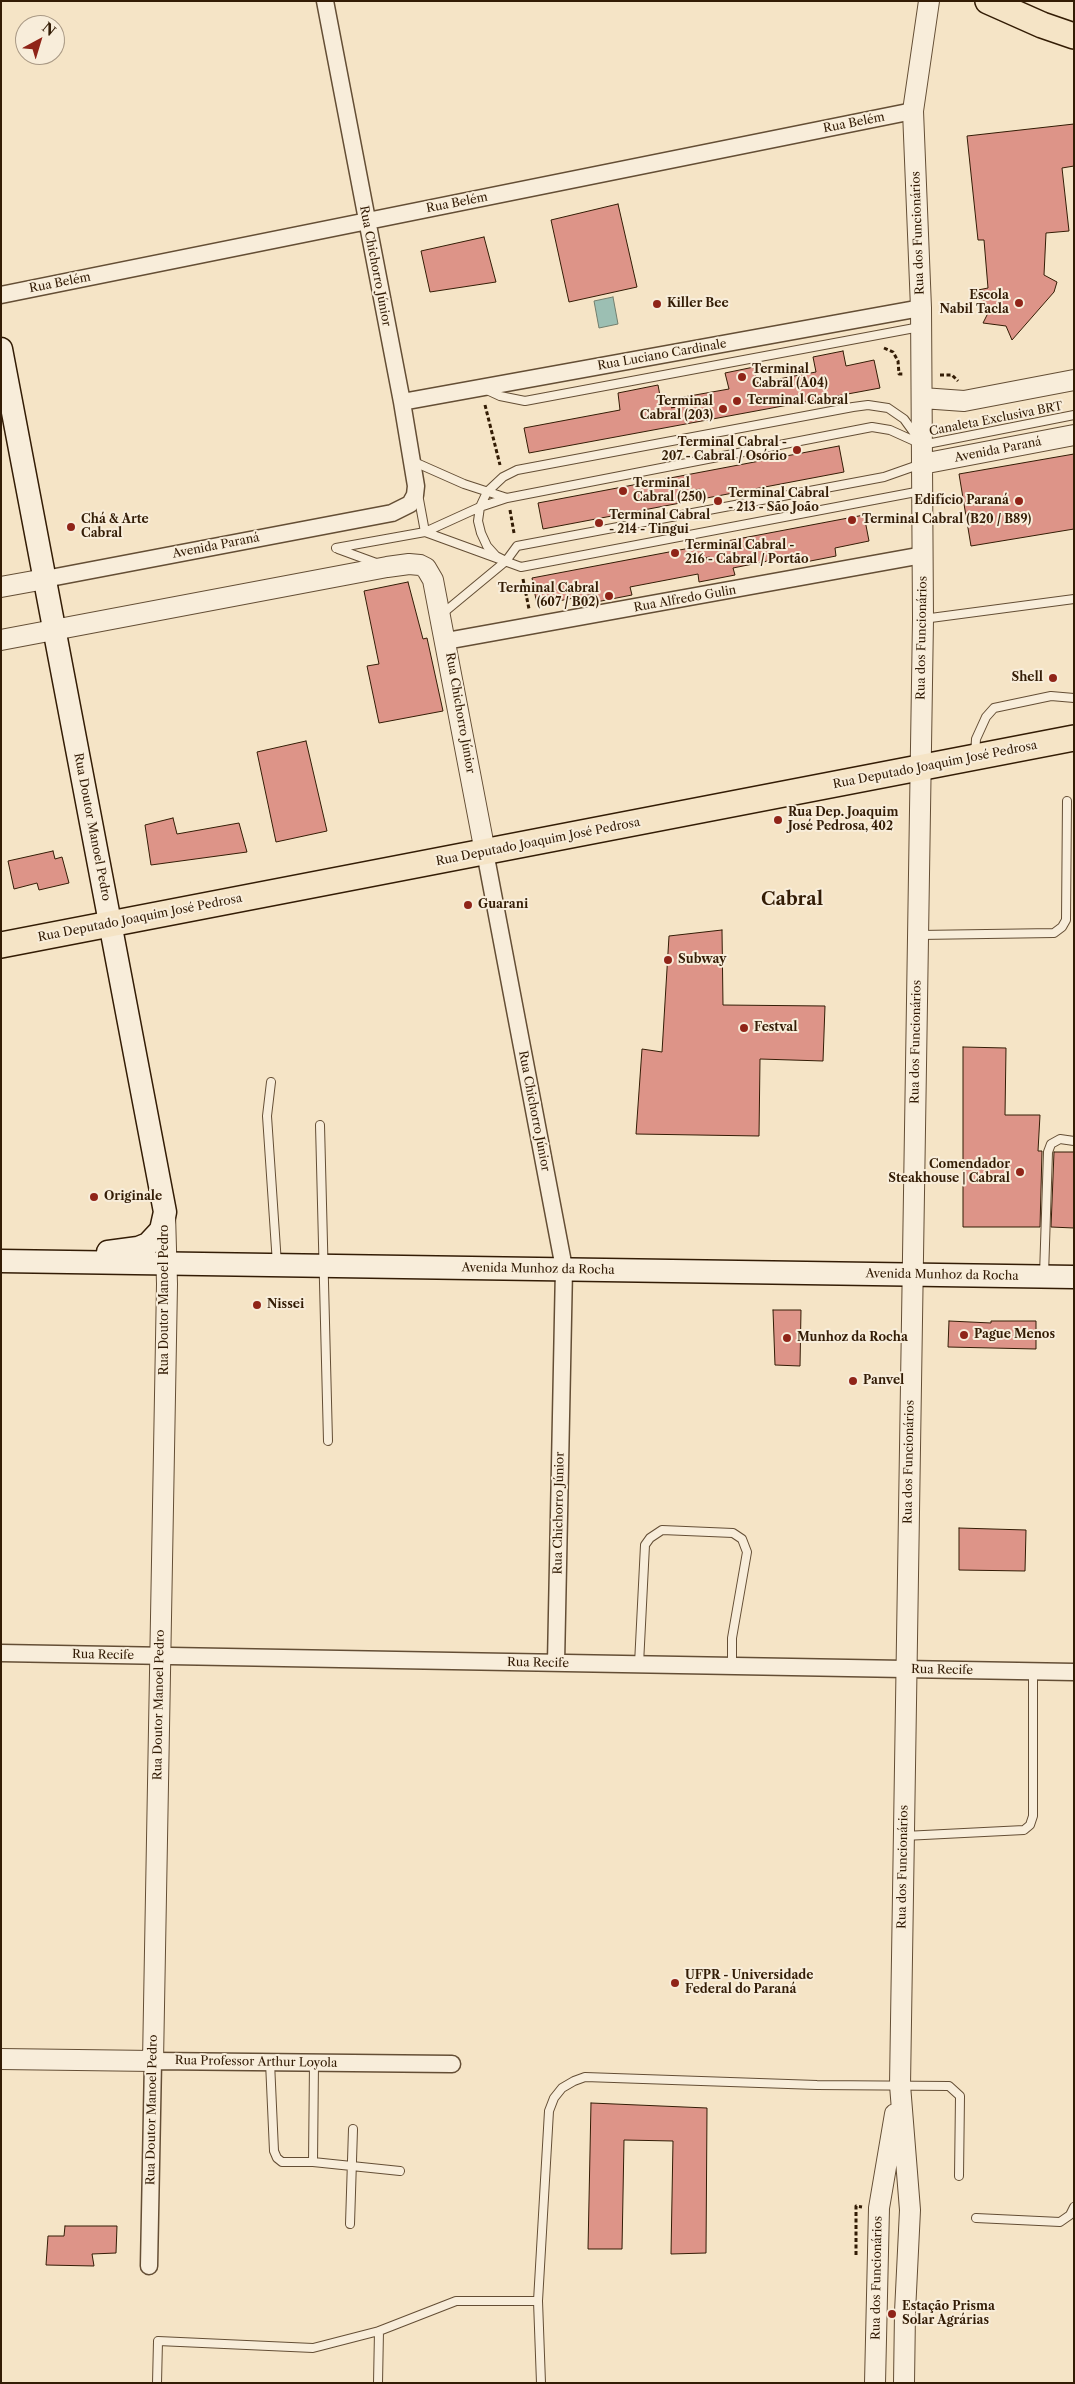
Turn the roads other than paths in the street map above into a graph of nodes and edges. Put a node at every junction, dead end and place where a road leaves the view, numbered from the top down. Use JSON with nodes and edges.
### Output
{"nodes":[{"id":1,"x":325,"y":1,"type":"edge"},
{"id":2,"x":929,"y":1,"type":"edge"},
{"id":3,"x":988,"y":1,"type":"edge"},
{"id":4,"x":1074,"y":36,"type":"edge"},
{"id":5,"x":913,"y":111,"type":"junction"},
{"id":6,"x":366,"y":221,"type":"junction"},
{"id":7,"x":1,"y":294,"type":"edge"},
{"id":8,"x":921,"y":317,"type":"junction"},
{"id":9,"x":1,"y":349,"type":"edge"},
{"id":10,"x":1074,"y":380,"type":"edge"},
{"id":11,"x":922,"y":398,"type":"junction"},
{"id":12,"x":402,"y":402,"type":"junction"},
{"id":13,"x":1074,"y":415,"type":"edge"},
{"id":14,"x":1074,"y":435,"type":"edge"},
{"id":15,"x":922,"y":455,"type":"junction"},
{"id":16,"x":412,"y":461,"type":"junction"},
{"id":17,"x":416,"y":486,"type":"junction"},
{"id":18,"x":923,"y":490,"type":"junction"},
{"id":19,"x":487,"y":492,"type":"junction"},
{"id":20,"x":507,"y":498,"type":"junction"},
{"id":21,"x":480,"y":507,"type":"junction"},
{"id":22,"x":425,"y":532,"type":"junction"},
{"id":23,"x":923,"y":555,"type":"junction"},
{"id":24,"x":506,"y":561,"type":"junction"},
{"id":25,"x":388,"y":567,"type":"junction"},
{"id":26,"x":45,"y":579,"type":"junction"},
{"id":27,"x":1,"y":587,"type":"edge"},
{"id":28,"x":1074,"y":599,"type":"edge"},
{"id":29,"x":441,"y":615,"type":"junction"},
{"id":30,"x":923,"y":619,"type":"junction"},
{"id":31,"x":54,"y":630,"type":"junction"},
{"id":32,"x":1,"y":640,"type":"edge"},
{"id":33,"x":446,"y":640,"type":"junction"},
{"id":34,"x":1074,"y":698,"type":"edge"},
{"id":35,"x":1074,"y":738,"type":"edge"},
{"id":36,"x":975,"y":758,"type":"junction"},
{"id":37,"x":920,"y":768,"type":"junction"},
{"id":38,"x":1067,"y":801,"type":"dead end"},
{"id":39,"x":485,"y":852,"type":"junction"},
{"id":40,"x":110,"y":923,"type":"junction"},
{"id":41,"x":917,"y":935,"type":"junction"},
{"id":42,"x":1,"y":945,"type":"edge"},
{"id":43,"x":271,"y":1082,"type":"dead end"},
{"id":44,"x":320,"y":1125,"type":"dead end"},
{"id":45,"x":1074,"y":1141,"type":"edge"},
{"id":46,"x":165,"y":1212,"type":"junction"},
{"id":47,"x":1,"y":1261,"type":"edge"},
{"id":48,"x":30,"y":1262,"type":"junction"},
{"id":49,"x":167,"y":1264,"type":"junction"},
{"id":50,"x":277,"y":1266,"type":"junction"},
{"id":51,"x":325,"y":1266,"type":"junction"},
{"id":52,"x":564,"y":1268,"type":"junction"},
{"id":53,"x":912,"y":1275,"type":"junction"},
{"id":54,"x":1044,"y":1277,"type":"junction"},
{"id":55,"x":1074,"y":1277,"type":"edge"},
{"id":56,"x":328,"y":1441,"type":"dead end"},
{"id":57,"x":1,"y":1653,"type":"edge"},
{"id":58,"x":160,"y":1656,"type":"junction"},
{"id":59,"x":556,"y":1663,"type":"junction"},
{"id":60,"x":639,"y":1664,"type":"junction"},
{"id":61,"x":732,"y":1666,"type":"junction"},
{"id":62,"x":906,"y":1669,"type":"junction"},
{"id":63,"x":1033,"y":1671,"type":"junction"},
{"id":64,"x":1074,"y":1672,"type":"edge"},
{"id":65,"x":904,"y":1836,"type":"junction"},
{"id":66,"x":1,"y":2059,"type":"edge"},
{"id":67,"x":153,"y":2061,"type":"junction"},
{"id":68,"x":270,"y":2062,"type":"junction"},
{"id":69,"x":314,"y":2063,"type":"junction"},
{"id":70,"x":452,"y":2064,"type":"dead end"},
{"id":71,"x":900,"y":2085,"type":"junction"},
{"id":72,"x":353,"y":2129,"type":"dead end"},
{"id":73,"x":313,"y":2162,"type":"junction"},
{"id":74,"x":352,"y":2165,"type":"junction"},
{"id":75,"x":400,"y":2171,"type":"dead end"},
{"id":76,"x":959,"y":2176,"type":"dead end"},
{"id":77,"x":1074,"y":2207,"type":"edge"},
{"id":78,"x":976,"y":2218,"type":"dead end"},
{"id":79,"x":350,"y":2224,"type":"dead end"},
{"id":80,"x":149,"y":2266,"type":"dead end"},
{"id":81,"x":538,"y":2301,"type":"junction"},
{"id":82,"x":379,"y":2331,"type":"junction"},
{"id":83,"x":157,"y":2383,"type":"edge"},
{"id":84,"x":378,"y":2383,"type":"edge"},
{"id":85,"x":541,"y":2383,"type":"edge"},
{"id":86,"x":875,"y":2383,"type":"edge"},
{"id":87,"x":904,"y":2383,"type":"edge"}],
"edges":[{"from":1,"to":6,"type":"street","name":"Rua Chichorro Júnior"},
{"from":2,"to":5,"type":"street","name":"Rua dos Funcionários"},
{"from":3,"to":4,"type":"main road"},
{"from":5,"to":6,"type":"street","name":"Rua Belém"},
{"from":5,"to":8,"type":"street","name":"Rua dos Funcionários"},
{"from":6,"to":7,"type":"street","name":"Rua Belém"},
{"from":6,"to":12,"type":"street","name":"Rua Chichorro Júnior"},
{"from":8,"to":11,"type":"street","name":"Rua dos Funcionários"},
{"from":8,"to":12,"type":"street","name":"Rua Luciano Cardinale"},
{"from":9,"to":26,"type":"main road","name":"Rua Doutor Manoel Pedro"},
{"from":10,"to":11,"type":"street"},
{"from":11,"to":15,"type":"street","name":"Rua dos Funcionários"},
{"from":12,"to":16,"type":"street","name":"Rua Chichorro Júnior"},
{"from":13,"to":15,"type":"lane","name":"Canaleta Exclusiva BRT"},
{"from":14,"to":15,"type":"street","name":"Avenida Paraná"},
{"from":15,"to":18,"type":"street","name":"Rua dos Funcionários"},
{"from":15,"to":19,"type":"lane"},
{"from":15,"to":20,"type":"lane"},
{"from":15,"to":24,"type":"lane","name":"Canaleta Exclusiva BRT"},
{"from":16,"to":17,"type":"street","name":"Rua Chichorro Júnior"},
{"from":16,"to":19,"type":"lane"},
{"from":17,"to":22,"type":"lane","name":"Rua Chichorro Júnior"},
{"from":17,"to":26,"type":"street","name":"Avenida Paraná"},
{"from":18,"to":23,"type":"street","name":"Rua dos Funcionários"},
{"from":18,"to":24,"type":"lane"},
{"from":19,"to":20,"type":"lane"},
{"from":19,"to":21,"type":"lane"},
{"from":20,"to":21,"type":"lane"},
{"from":21,"to":22,"type":"lane"},
{"from":21,"to":24,"type":"lane"},
{"from":22,"to":24,"type":"lane"},
{"from":22,"to":25,"type":"lane"},
{"from":23,"to":30,"type":"street","name":"Rua dos Funcionários"},
{"from":23,"to":33,"type":"street","name":"Rua Alfredo Gulin"},
{"from":24,"to":29,"type":"lane"},
{"from":25,"to":29,"type":"street","name":"Rua Chichorro Júnior"},
{"from":25,"to":31,"type":"street"},
{"from":26,"to":27,"type":"street","name":"Avenida Paraná"},
{"from":26,"to":31,"type":"main road","name":"Rua Doutor Manoel Pedro"},
{"from":28,"to":30,"type":"lane"},
{"from":29,"to":33,"type":"street","name":"Rua Chichorro Júnior"},
{"from":30,"to":37,"type":"street","name":"Rua dos Funcionários"},
{"from":31,"to":32,"type":"street"},
{"from":31,"to":40,"type":"main road","name":"Rua Doutor Manoel Pedro"},
{"from":33,"to":39,"type":"street","name":"Rua Chichorro Júnior"},
{"from":34,"to":36,"type":"lane"},
{"from":35,"to":36,"type":"main road","name":"Rua Deputado Joaquim José Pedrosa"},
{"from":36,"to":37,"type":"main road","name":"Rua Deputado Joaquim José Pedrosa"},
{"from":37,"to":39,"type":"main road","name":"Rua Deputado Joaquim José Pedrosa"},
{"from":37,"to":41,"type":"street","name":"Rua dos Funcionários"},
{"from":38,"to":41,"type":"lane"},
{"from":39,"to":40,"type":"main road","name":"Rua Deputado Joaquim José Pedrosa"},
{"from":39,"to":52,"type":"street","name":"Rua Chichorro Júnior"},
{"from":40,"to":42,"type":"main road","name":"Rua Deputado Joaquim José Pedrosa"},
{"from":40,"to":46,"type":"main road","name":"Rua Doutor Manoel Pedro"},
{"from":41,"to":53,"type":"street","name":"Rua dos Funcionários"},
{"from":43,"to":50,"type":"lane"},
{"from":44,"to":51,"type":"lane"},
{"from":45,"to":54,"type":"lane"},
{"from":46,"to":48,"type":"main road"},
{"from":46,"to":49,"type":"street","name":"Rua Doutor Manoel Pedro"},
{"from":47,"to":48,"type":"main road","name":"Avenida Munhoz da Rocha"},
{"from":48,"to":49,"type":"main road","name":"Avenida Munhoz da Rocha"},
{"from":49,"to":50,"type":"main road","name":"Avenida Munhoz da Rocha"},
{"from":49,"to":58,"type":"street","name":"Rua Doutor Manoel Pedro"},
{"from":50,"to":51,"type":"main road","name":"Avenida Munhoz da Rocha"},
{"from":51,"to":52,"type":"main road","name":"Avenida Munhoz da Rocha"},
{"from":51,"to":56,"type":"lane"},
{"from":52,"to":53,"type":"main road","name":"Avenida Munhoz da Rocha"},
{"from":52,"to":59,"type":"street","name":"Rua Chichorro Júnior"},
{"from":53,"to":54,"type":"main road","name":"Avenida Munhoz da Rocha"},
{"from":53,"to":62,"type":"street","name":"Rua dos Funcionários"},
{"from":54,"to":55,"type":"main road","name":"Avenida Munhoz da Rocha"},
{"from":57,"to":58,"type":"street","name":"Rua Recife"},
{"from":58,"to":59,"type":"street","name":"Rua Recife"},
{"from":58,"to":67,"type":"street","name":"Rua Doutor Manoel Pedro"},
{"from":59,"to":60,"type":"street","name":"Rua Recife"},
{"from":60,"to":61,"type":"street","name":"Rua Recife"},
{"from":60,"to":61,"type":"lane"},
{"from":61,"to":62,"type":"street","name":"Rua Recife"},
{"from":62,"to":63,"type":"street","name":"Rua Recife"},
{"from":62,"to":65,"type":"street","name":"Rua dos Funcionários"},
{"from":63,"to":64,"type":"street","name":"Rua Recife"},
{"from":63,"to":65,"type":"lane"},
{"from":65,"to":71,"type":"street","name":"Rua dos Funcionários"},
{"from":66,"to":67,"type":"street","name":"Rua Professor Arthur Loyola"},
{"from":67,"to":68,"type":"street","name":"Rua Professor Arthur Loyola"},
{"from":67,"to":80,"type":"street","name":"Rua Doutor Manoel Pedro"},
{"from":68,"to":69,"type":"street","name":"Rua Professor Arthur Loyola"},
{"from":68,"to":73,"type":"lane"},
{"from":69,"to":70,"type":"street","name":"Rua Professor Arthur Loyola"},
{"from":69,"to":73,"type":"lane"},
{"from":71,"to":76,"type":"lane"},
{"from":71,"to":81,"type":"lane"},
{"from":71,"to":86,"type":"street","name":"Rua dos Funcionários"},
{"from":71,"to":87,"type":"street","name":"Rua dos Funcionários"},
{"from":72,"to":74,"type":"lane"},
{"from":73,"to":74,"type":"lane"},
{"from":74,"to":75,"type":"lane"},
{"from":74,"to":79,"type":"lane"},
{"from":77,"to":78,"type":"lane"},
{"from":81,"to":82,"type":"lane"},
{"from":81,"to":85,"type":"lane"},
{"from":82,"to":83,"type":"lane"},
{"from":82,"to":84,"type":"lane"}]}
